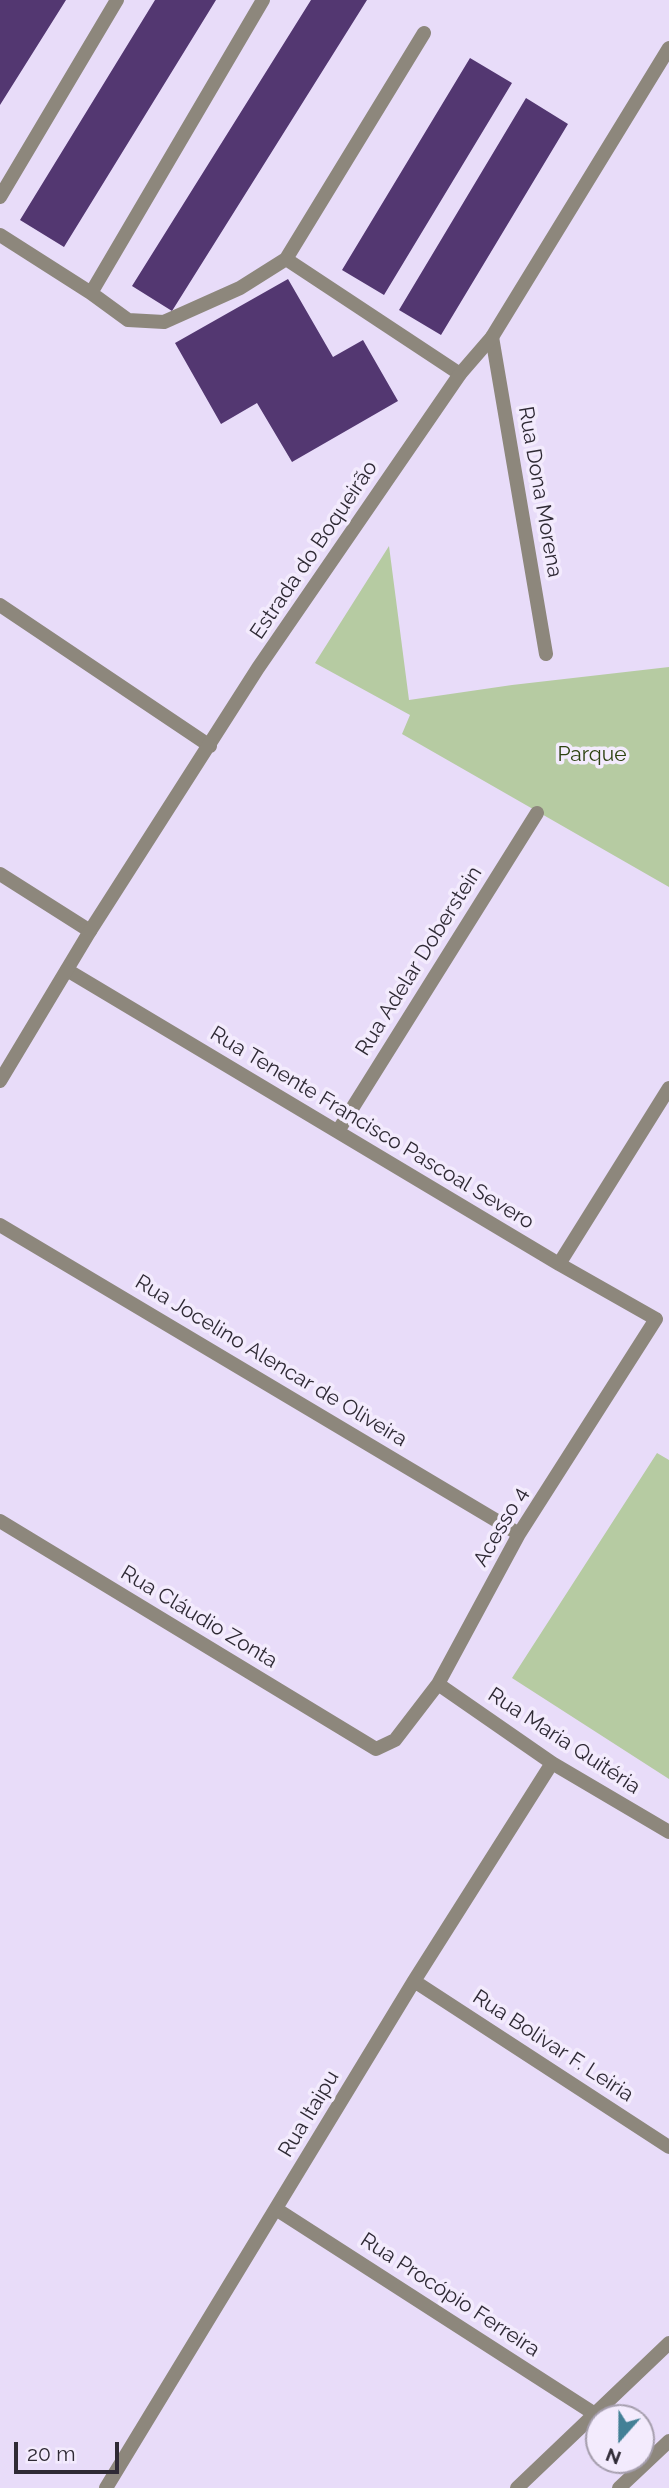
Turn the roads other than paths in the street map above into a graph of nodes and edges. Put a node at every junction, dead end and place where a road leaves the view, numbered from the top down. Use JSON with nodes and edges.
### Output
{"nodes":[{"id":1,"x":117,"y":0,"type":"edge"},
{"id":2,"x":263,"y":0,"type":"edge"},
{"id":3,"x":424,"y":33,"type":"dead end"},
{"id":4,"x":669,"y":48,"type":"edge"},
{"id":5,"x":0,"y":197,"type":"edge"},
{"id":6,"x":0,"y":235,"type":"edge"},
{"id":7,"x":286,"y":259,"type":"junction"},
{"id":8,"x":91,"y":293,"type":"junction"},
{"id":9,"x":492,"y":337,"type":"junction"},
{"id":10,"x":460,"y":374,"type":"junction"},
{"id":11,"x":0,"y":605,"type":"edge"},
{"id":12,"x":546,"y":654,"type":"dead end"},
{"id":13,"x":210,"y":746,"type":"junction"},
{"id":14,"x":537,"y":813,"type":"dead end"},
{"id":15,"x":0,"y":874,"type":"edge"},
{"id":16,"x":90,"y":931,"type":"junction"},
{"id":17,"x":67,"y":970,"type":"junction"},
{"id":18,"x":0,"y":1081,"type":"edge"},
{"id":19,"x":669,"y":1088,"type":"edge"},
{"id":20,"x":338,"y":1131,"type":"junction"},
{"id":21,"x":0,"y":1225,"type":"edge"},
{"id":22,"x":559,"y":1264,"type":"junction"},
{"id":23,"x":656,"y":1319,"type":"joint"},
{"id":24,"x":0,"y":1521,"type":"edge"},
{"id":25,"x":519,"y":1534,"type":"junction"},
{"id":26,"x":438,"y":1684,"type":"junction"},
{"id":27,"x":376,"y":1749,"type":"joint"},
{"id":28,"x":552,"y":1763,"type":"junction"},
{"id":29,"x":669,"y":1832,"type":"edge"},
{"id":30,"x":414,"y":1981,"type":"junction"},
{"id":31,"x":669,"y":2147,"type":"edge"},
{"id":32,"x":276,"y":2209,"type":"junction"},
{"id":33,"x":669,"y":2343,"type":"edge"},
{"id":34,"x":609,"y":2404,"type":"edge"},
{"id":35,"x":585,"y":2407,"type":"edge"},
{"id":36,"x":585,"y":2427,"type":"edge"},
{"id":37,"x":630,"y":2474,"type":"edge"},
{"id":38,"x":106,"y":2488,"type":"edge"},
{"id":39,"x":517,"y":2488,"type":"edge"},
{"id":40,"x":619,"y":2488,"type":"edge"}],
"edges":[{"from":1,"to":5,"type":"street"},
{"from":2,"to":8,"type":"street"},
{"from":3,"to":7,"type":"street"},
{"from":4,"to":9,"type":"street","name":"Estrada do Boqueirão"},
{"from":6,"to":8,"type":"street"},
{"from":7,"to":8,"type":"street"},
{"from":7,"to":10,"type":"street"},
{"from":9,"to":10,"type":"street","name":"Estrada do Boqueirão"},
{"from":9,"to":12,"type":"street","name":"Rua Dona Morena"},
{"from":10,"to":13,"type":"street","name":"Estrada do Boqueirão"},
{"from":11,"to":13,"type":"street"},
{"from":13,"to":16,"type":"street","name":"Estrada do Boqueirão"},
{"from":14,"to":20,"type":"street","name":"Rua Adelar Doberstein"},
{"from":15,"to":16,"type":"street"},
{"from":16,"to":17,"type":"street","name":"Estrada do Boqueirão"},
{"from":17,"to":18,"type":"street","name":"Estrada do Boqueirão"},
{"from":17,"to":20,"type":"street","name":"Rua Tenente Francisco Pascoal Severo"},
{"from":19,"to":22,"type":"street"},
{"from":20,"to":22,"type":"street","name":"Rua Tenente Francisco Pascoal Severo"},
{"from":21,"to":25,"type":"street","name":"Rua Jocelino Alencar de Oliveira"},
{"from":22,"to":23,"type":"street","name":"Rua Tenente Francisco Pascoal Severo"},
{"from":23,"to":25,"type":"street","name":"Acesso 4"},
{"from":24,"to":27,"type":"street","name":"Rua Cláudio Zonta"},
{"from":25,"to":26,"type":"street","name":"Acesso 4"},
{"from":26,"to":27,"type":"street","name":"Acesso 4"},
{"from":26,"to":28,"type":"street","name":"Rua Maria Quitéria"},
{"from":28,"to":29,"type":"street","name":"Rua Maria Quitéria"},
{"from":28,"to":30,"type":"street","name":"Rua Itaipu"},
{"from":30,"to":31,"type":"street","name":"Rua Bolivar F. Leiria"},
{"from":30,"to":32,"type":"street","name":"Rua Itaipu"},
{"from":32,"to":35,"type":"street","name":"Rua Procópio Ferreira"},
{"from":32,"to":38,"type":"street","name":"Rua Itaipu"},
{"from":33,"to":34,"type":"street"},
{"from":36,"to":39,"type":"street"},
{"from":37,"to":40,"type":"street"}]}
